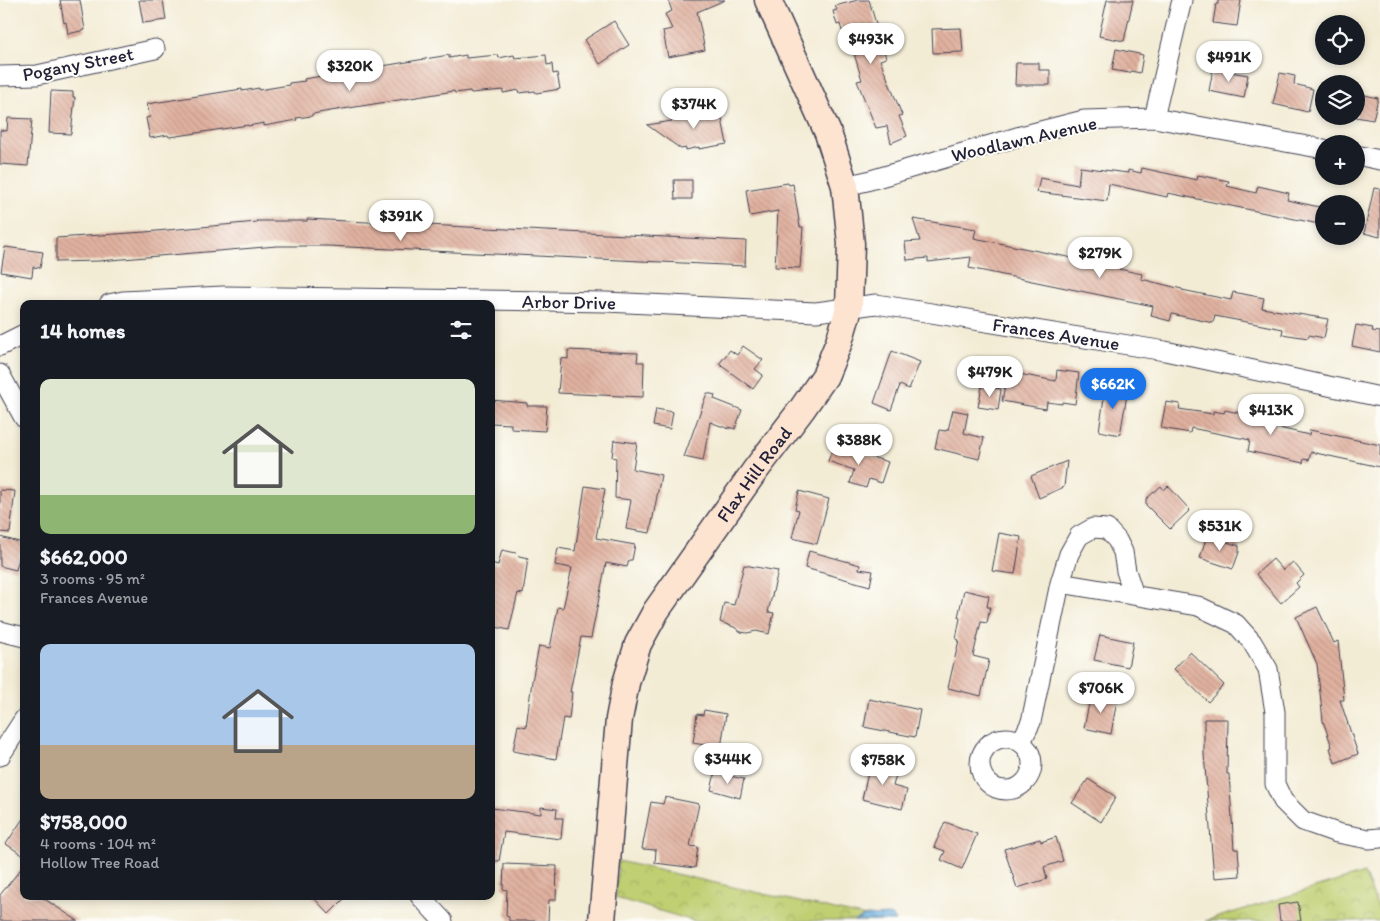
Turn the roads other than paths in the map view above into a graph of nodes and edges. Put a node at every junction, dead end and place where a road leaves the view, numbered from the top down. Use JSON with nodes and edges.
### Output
{"nodes":[{"id":1,"x":768,"y":0,"type":"edge"},
{"id":2,"x":1182,"y":0,"type":"edge"},
{"id":3,"x":155,"y":49,"type":"dead end"},
{"id":4,"x":0,"y":76,"type":"edge"},
{"id":5,"x":1154,"y":118,"type":"junction"},
{"id":6,"x":1315,"y":147,"type":"edge"},
{"id":7,"x":1365,"y":158,"type":"edge"},
{"id":8,"x":1380,"y":160,"type":"edge"},
{"id":9,"x":846,"y":186,"type":"junction"},
{"id":10,"x":495,"y":301,"type":"edge"},
{"id":11,"x":849,"y":308,"type":"junction"},
{"id":12,"x":20,"y":336,"type":"edge"},
{"id":13,"x":0,"y":346,"type":"edge"},
{"id":14,"x":0,"y":374,"type":"edge"},
{"id":15,"x":1380,"y":397,"type":"edge"},
{"id":16,"x":20,"y":411,"type":"edge"},
{"id":17,"x":1060,"y":583,"type":"junction"},
{"id":18,"x":1134,"y":595,"type":"junction"},
{"id":19,"x":0,"y":631,"type":"edge"},
{"id":20,"x":20,"y":636,"type":"edge"},
{"id":21,"x":20,"y":725,"type":"edge"},
{"id":22,"x":1021,"y":742,"type":"dead end"},
{"id":23,"x":0,"y":756,"type":"edge"},
{"id":24,"x":1380,"y":838,"type":"edge"},
{"id":25,"x":424,"y":900,"type":"edge"},
{"id":26,"x":443,"y":921,"type":"edge"},
{"id":27,"x":602,"y":921,"type":"edge"}],
"edges":[{"from":1,"to":9,"type":"main road","name":"Flax Hill Road"},
{"from":2,"to":5,"type":"street"},
{"from":3,"to":4,"type":"street","name":"Pogany Street"},
{"from":5,"to":6,"type":"street","name":"Woodlawn Avenue"},
{"from":5,"to":9,"type":"street","name":"Woodlawn Avenue"},
{"from":7,"to":8,"type":"street"},
{"from":9,"to":11,"type":"main road","name":"Flax Hill Road"},
{"from":10,"to":11,"type":"street","name":"Arbor Drive"},
{"from":11,"to":15,"type":"street","name":"Frances Avenue"},
{"from":11,"to":27,"type":"main road","name":"Flax Hill Road"},
{"from":12,"to":13,"type":"street"},
{"from":14,"to":16,"type":"street"},
{"from":17,"to":18,"type":"street"},
{"from":17,"to":18,"type":"street"},
{"from":17,"to":22,"type":"street"},
{"from":18,"to":24,"type":"street"},
{"from":19,"to":20,"type":"street"},
{"from":21,"to":23,"type":"street"},
{"from":25,"to":26,"type":"street"}]}
